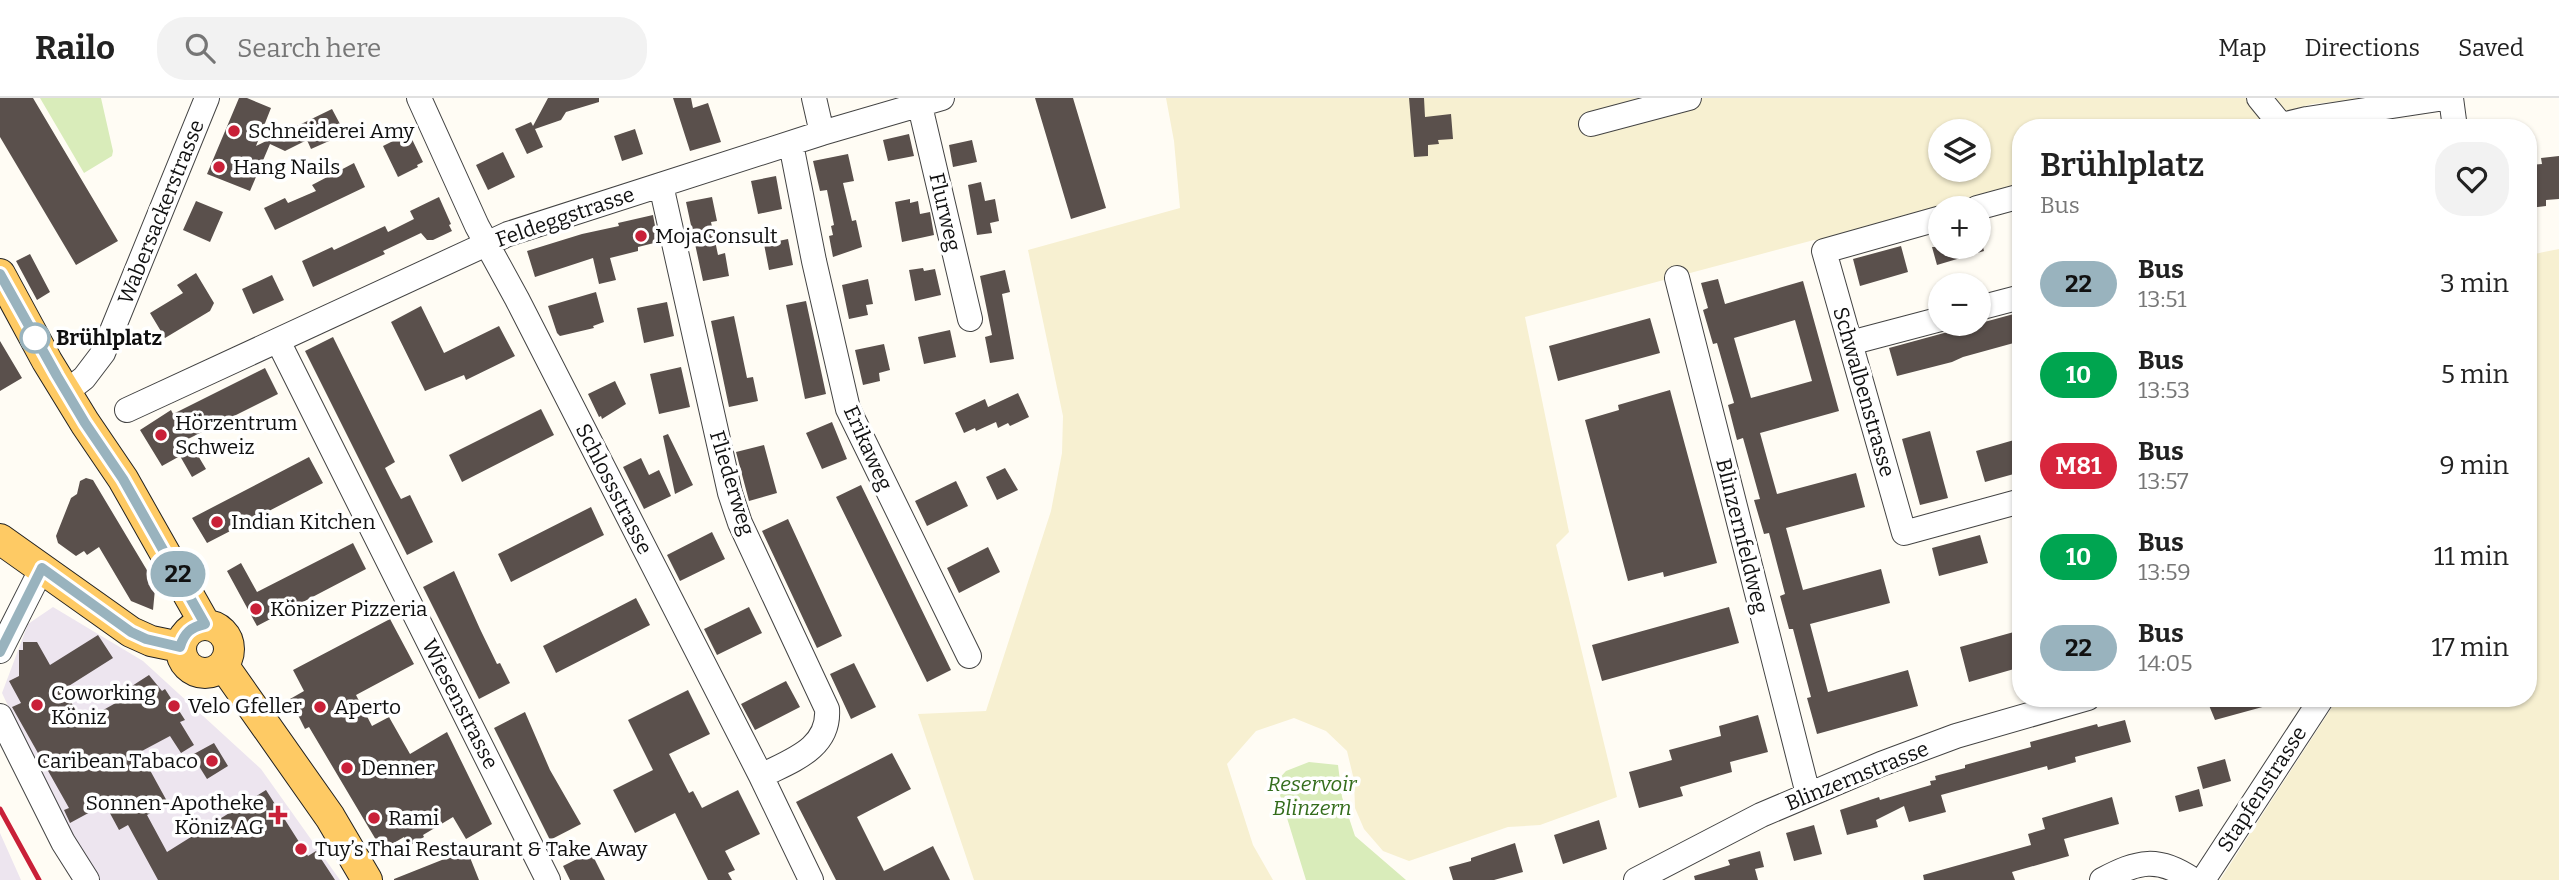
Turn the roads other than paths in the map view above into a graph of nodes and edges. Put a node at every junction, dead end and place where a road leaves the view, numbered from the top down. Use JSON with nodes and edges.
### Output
{"nodes":[{"id":1,"x":207,"y":98,"type":"edge"},
{"id":2,"x":419,"y":98,"type":"edge"},
{"id":3,"x":814,"y":98,"type":"edge"},
{"id":4,"x":1689,"y":98,"type":"edge"},
{"id":5,"x":2259,"y":98,"type":"edge"},
{"id":6,"x":2445,"y":98,"type":"edge"},
{"id":7,"x":2451,"y":98,"type":"edge"},
{"id":8,"x":931,"y":102,"type":"edge"},
{"id":9,"x":2271,"y":119,"type":"edge"},
{"id":10,"x":2318,"y":119,"type":"edge"},
{"id":11,"x":2454,"y":119,"type":"edge"},
{"id":12,"x":1591,"y":124,"type":"dead end"},
{"id":13,"x":822,"y":134,"type":"junction"},
{"id":14,"x":791,"y":144,"type":"junction"},
{"id":15,"x":661,"y":185,"type":"junction"},
{"id":16,"x":2012,"y":198,"type":"edge"},
{"id":17,"x":1991,"y":204,"type":"edge"},
{"id":18,"x":1928,"y":222,"type":"edge"},
{"id":19,"x":486,"y":244,"type":"junction"},
{"id":20,"x":0,"y":274,"type":"edge"},
{"id":21,"x":1677,"y":278,"type":"dead end"},
{"id":22,"x":2012,"y":300,"type":"edge"},
{"id":23,"x":1991,"y":306,"type":"edge"},
{"id":24,"x":970,"y":319,"type":"dead end"},
{"id":25,"x":1928,"y":322,"type":"edge"},
{"id":26,"x":278,"y":341,"type":"junction"},
{"id":27,"x":1850,"y":342,"type":"junction"},
{"id":28,"x":66,"y":392,"type":"junction"},
{"id":29,"x":127,"y":410,"type":"dead end"},
{"id":30,"x":2012,"y":504,"type":"edge"},
{"id":31,"x":0,"y":538,"type":"edge"},
{"id":32,"x":42,"y":568,"type":"junction"},
{"id":33,"x":205,"y":624,"type":"junction"},
{"id":34,"x":180,"y":647,"type":"junction"},
{"id":35,"x":0,"y":651,"type":"edge"},
{"id":36,"x":968,"y":656,"type":"dead end"},
{"id":37,"x":223,"y":665,"type":"junction"},
{"id":38,"x":2057,"y":707,"type":"edge"},
{"id":39,"x":2316,"y":707,"type":"edge"},
{"id":40,"x":0,"y":716,"type":"edge"},
{"id":41,"x":761,"y":776,"type":"junction"},
{"id":42,"x":1808,"y":794,"type":"junction"},
{"id":43,"x":87,"y":880,"type":"edge"},
{"id":44,"x":367,"y":880,"type":"edge"},
{"id":45,"x":548,"y":880,"type":"edge"},
{"id":46,"x":811,"y":880,"type":"edge"},
{"id":47,"x":1636,"y":880,"type":"edge"},
{"id":48,"x":2102,"y":880,"type":"edge"},
{"id":49,"x":2193,"y":880,"type":"edge"},
{"id":50,"x":2203,"y":880,"type":"edge"}],
"edges":[{"from":1,"to":28,"type":"street","name":"Wabersackerstrasse"},
{"from":2,"to":19,"type":"street","name":"Schlossstrasse"},
{"from":3,"to":13,"type":"street"},
{"from":4,"to":12,"type":"street"},
{"from":5,"to":9,"type":"street"},
{"from":6,"to":10,"type":"street"},
{"from":7,"to":11,"type":"street"},
{"from":8,"to":13,"type":"street","name":"Feldeggstrasse"},
{"from":8,"to":24,"type":"street","name":"Flurweg"},
{"from":13,"to":14,"type":"street","name":"Feldeggstrasse"},
{"from":14,"to":15,"type":"street","name":"Feldeggstrasse"},
{"from":14,"to":36,"type":"street","name":"Erikaweg"},
{"from":15,"to":19,"type":"street","name":"Feldeggstrasse"},
{"from":15,"to":41,"type":"street","name":"Fliederweg"},
{"from":16,"to":17,"type":"street"},
{"from":18,"to":27,"type":"street","name":"Schwalbenstrasse"},
{"from":19,"to":26,"type":"street","name":"Feldeggstrasse"},
{"from":19,"to":41,"type":"street","name":"Schlossstrasse"},
{"from":20,"to":28,"type":"main road"},
{"from":21,"to":42,"type":"street","name":"Blinzernfeldweg"},
{"from":22,"to":23,"type":"street"},
{"from":25,"to":27,"type":"street"},
{"from":26,"to":29,"type":"street","name":"Feldeggstrasse"},
{"from":26,"to":45,"type":"street","name":"Wiesenstrasse"},
{"from":27,"to":30,"type":"street","name":"Schwalbenstrasse"},
{"from":28,"to":33,"type":"main road"},
{"from":31,"to":32,"type":"main road"},
{"from":32,"to":34,"type":"main road"},
{"from":32,"to":35,"type":"street"},
{"from":33,"to":34,"type":"main road"},
{"from":33,"to":37,"type":"main road"},
{"from":34,"to":37,"type":"main road"},
{"from":37,"to":44,"type":"main road"},
{"from":38,"to":42,"type":"street","name":"Blinzernstrasse"},
{"from":39,"to":50,"type":"street","name":"Stapfenstrasse"},
{"from":40,"to":43,"type":"street"},
{"from":41,"to":46,"type":"street","name":"Schlossstrasse"},
{"from":42,"to":47,"type":"street","name":"Blinzernstrasse"},
{"from":48,"to":49,"type":"street"}]}
